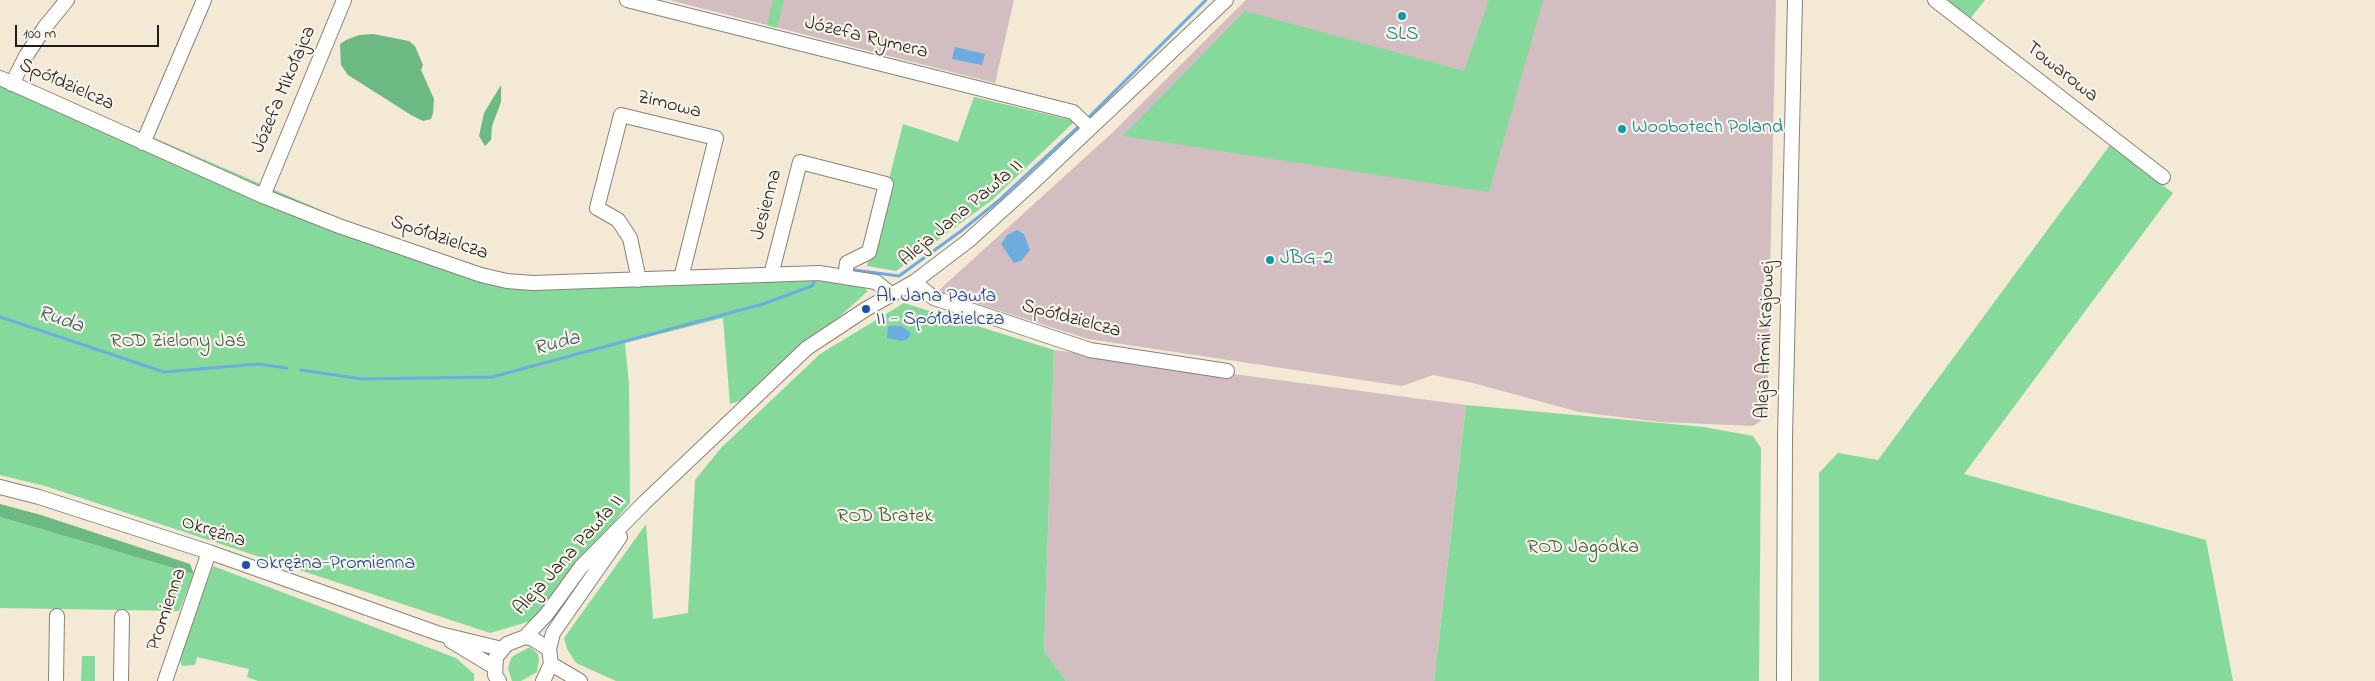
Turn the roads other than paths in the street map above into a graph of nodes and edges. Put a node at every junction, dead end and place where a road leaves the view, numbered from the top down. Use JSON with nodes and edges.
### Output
{"nodes":[{"id":1,"x":67,"y":0,"type":"edge"},
{"id":2,"x":204,"y":0,"type":"edge"},
{"id":3,"x":344,"y":0,"type":"edge"},
{"id":4,"x":626,"y":0,"type":"edge"},
{"id":5,"x":1226,"y":0,"type":"edge"},
{"id":6,"x":1795,"y":0,"type":"edge"},
{"id":7,"x":1934,"y":0,"type":"edge"},
{"id":8,"x":6,"y":81,"type":"edge"},
{"id":9,"x":1090,"y":128,"type":"junction"},
{"id":10,"x":143,"y":143,"type":"junction"},
{"id":11,"x":2163,"y":177,"type":"dead end"},
{"id":12,"x":263,"y":196,"type":"junction"},
{"id":13,"x":771,"y":275,"type":"junction"},
{"id":14,"x":845,"y":276,"type":"junction"},
{"id":15,"x":681,"y":278,"type":"junction"},
{"id":16,"x":639,"y":280,"type":"junction"},
{"id":17,"x":914,"y":282,"type":"junction"},
{"id":18,"x":892,"y":295,"type":"junction"},
{"id":19,"x":1227,"y":371,"type":"dead end"},
{"id":20,"x":0,"y":487,"type":"edge"},
{"id":21,"x":645,"y":502,"type":"junction"},
{"id":22,"x":209,"y":552,"type":"junction"},
{"id":23,"x":57,"y":616,"type":"dead end"},
{"id":24,"x":122,"y":617,"type":"dead end"},
{"id":25,"x":440,"y":634,"type":"junction"},
{"id":26,"x":525,"y":637,"type":"junction"},
{"id":27,"x":502,"y":649,"type":"junction"},
{"id":28,"x":549,"y":650,"type":"junction"},
{"id":29,"x":551,"y":664,"type":"junction"},
{"id":30,"x":494,"y":667,"type":"junction"},
{"id":31,"x":56,"y":681,"type":"edge"},
{"id":32,"x":121,"y":681,"type":"edge"},
{"id":33,"x":165,"y":681,"type":"edge"},
{"id":34,"x":499,"y":681,"type":"edge"},
{"id":35,"x":543,"y":681,"type":"edge"},
{"id":36,"x":580,"y":681,"type":"edge"},
{"id":37,"x":1784,"y":681,"type":"edge"}],
"edges":[{"from":1,"to":8,"type":"street"},
{"from":2,"to":10,"type":"street"},
{"from":3,"to":12,"type":"street","name":"Józefa Mikołajca"},
{"from":4,"to":9,"type":"street","name":"Józefa Rymera"},
{"from":5,"to":9,"type":"street","name":"Aleja Jana Pawła II"},
{"from":6,"to":37,"type":"street","name":"Aleja Armii Krajowej"},
{"from":7,"to":11,"type":"street","name":"Towarowa"},
{"from":8,"to":10,"type":"street","name":"Spółdzielcza"},
{"from":9,"to":17,"type":"street","name":"Aleja Jana Pawła II"},
{"from":10,"to":12,"type":"street","name":"Spółdzielcza"},
{"from":12,"to":16,"type":"street","name":"Spółdzielcza"},
{"from":13,"to":14,"type":"street","name":"Spółdzielcza"},
{"from":13,"to":14,"type":"street","name":"Jesienna"},
{"from":13,"to":15,"type":"street","name":"Spółdzielcza"},
{"from":14,"to":18,"type":"street","name":"Spółdzielcza"},
{"from":15,"to":16,"type":"street","name":"Spółdzielcza"},
{"from":15,"to":16,"type":"street","name":"Zimowa"},
{"from":17,"to":18,"type":"street","name":"Aleja Jana Pawła II"},
{"from":17,"to":19,"type":"street","name":"Spółdzielcza"},
{"from":18,"to":21,"type":"street","name":"Aleja Jana Pawła II"},
{"from":20,"to":22,"type":"street","name":"Okrężna"},
{"from":21,"to":26,"type":"street","name":"Aleja Jana Pawła II"},
{"from":21,"to":28,"type":"street","name":"Aleja Jana Pawła II"},
{"from":22,"to":25,"type":"street","name":"Okrężna"},
{"from":22,"to":33,"type":"street","name":"Promienna"},
{"from":23,"to":31,"type":"street"},
{"from":24,"to":32,"type":"street"},
{"from":25,"to":27,"type":"street","name":"Okrężna"},
{"from":25,"to":30,"type":"street","name":"Okrężna"},
{"from":26,"to":27,"type":"street"},
{"from":26,"to":28,"type":"street"},
{"from":27,"to":30,"type":"street"},
{"from":28,"to":29,"type":"street"},
{"from":29,"to":35,"type":"street"},
{"from":29,"to":36,"type":"street"},
{"from":30,"to":34,"type":"street"}]}
